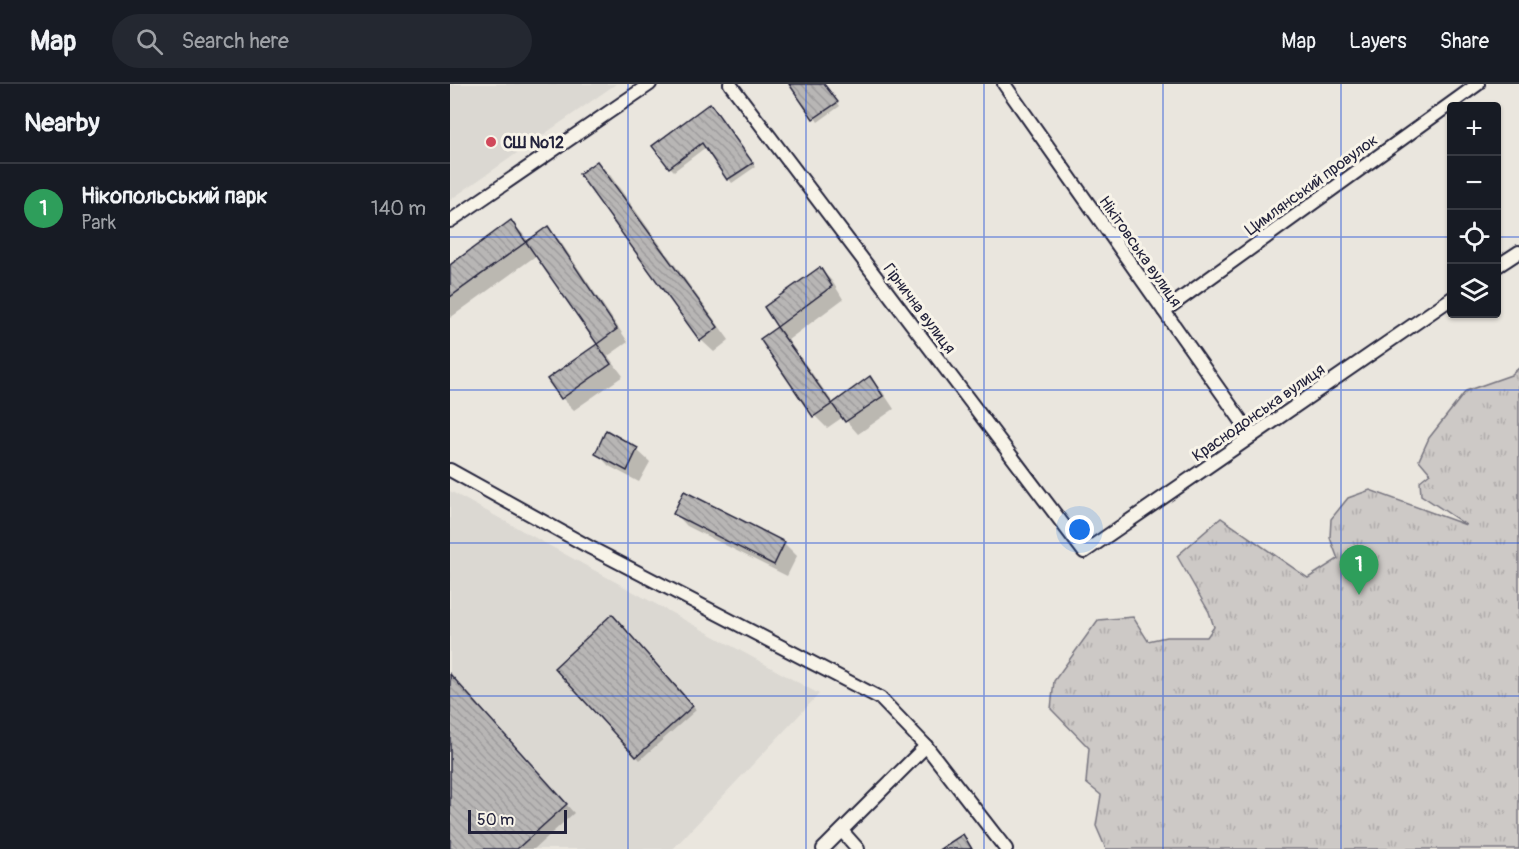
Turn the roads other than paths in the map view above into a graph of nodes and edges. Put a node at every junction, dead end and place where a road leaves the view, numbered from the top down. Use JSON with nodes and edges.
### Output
{"nodes":[{"id":1,"x":650,"y":84,"type":"edge"},
{"id":2,"x":730,"y":84,"type":"edge"},
{"id":3,"x":1004,"y":84,"type":"edge"},
{"id":4,"x":1478,"y":84,"type":"edge"},
{"id":5,"x":450,"y":221,"type":"edge"},
{"id":6,"x":1519,"y":252,"type":"edge"},
{"id":7,"x":1501,"y":264,"type":"edge"},
{"id":8,"x":1447,"y":301,"type":"edge"},
{"id":9,"x":1164,"y":311,"type":"junction"},
{"id":10,"x":1252,"y":436,"type":"junction"},
{"id":11,"x":450,"y":470,"type":"edge"},
{"id":12,"x":1084,"y":552,"type":"joint"},
{"id":13,"x":926,"y":746,"type":"junction"},
{"id":14,"x":842,"y":831,"type":"junction"},
{"id":15,"x":823,"y":849,"type":"edge"},
{"id":16,"x":858,"y":849,"type":"edge"},
{"id":17,"x":1006,"y":849,"type":"edge"}],
"edges":[{"from":1,"to":5,"type":"street"},
{"from":2,"to":12,"type":"street","name":"Гірнична вулиця"},
{"from":3,"to":9,"type":"street","name":"Нікітовська вулиця"},
{"from":4,"to":9,"type":"street","name":"Цимлянський провулок"},
{"from":6,"to":7,"type":"street"},
{"from":8,"to":10,"type":"street","name":"Краснодонська вулиця"},
{"from":9,"to":10,"type":"street","name":"Нікітовська вулиця"},
{"from":10,"to":12,"type":"street","name":"Краснодонська вулиця"},
{"from":11,"to":13,"type":"street"},
{"from":13,"to":14,"type":"street"},
{"from":13,"to":17,"type":"street"},
{"from":14,"to":15,"type":"street"},
{"from":14,"to":16,"type":"street"}]}
